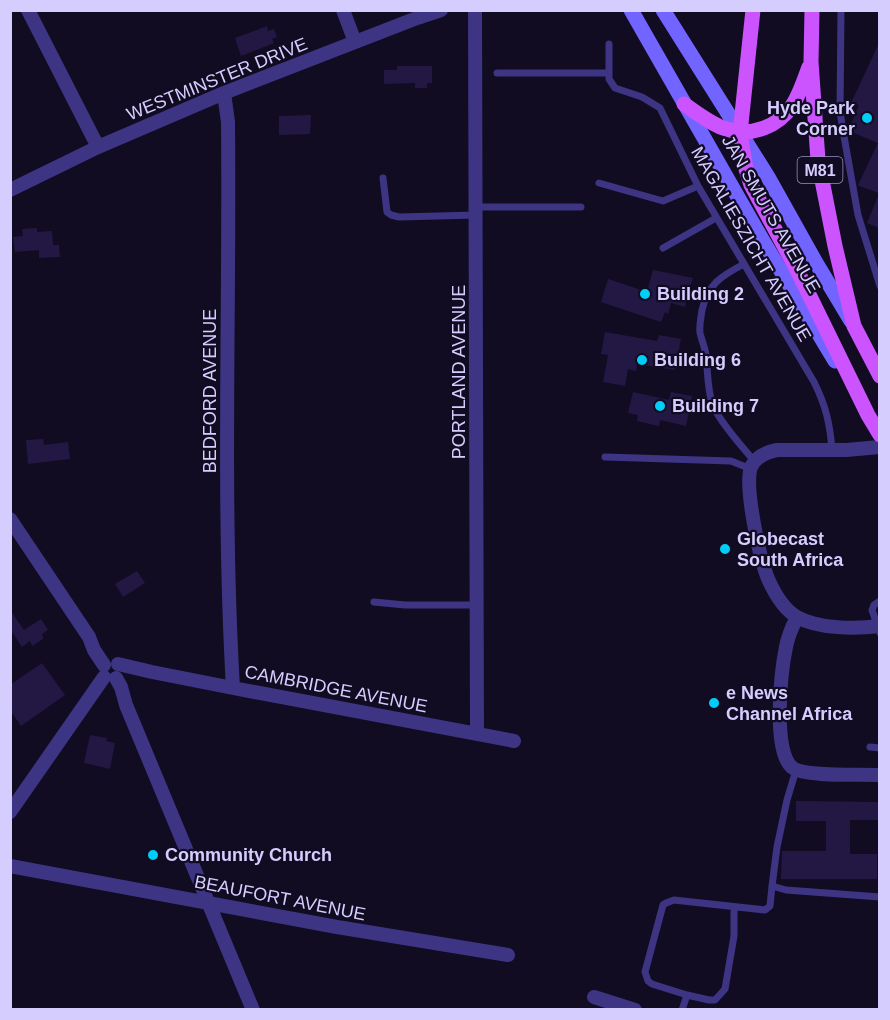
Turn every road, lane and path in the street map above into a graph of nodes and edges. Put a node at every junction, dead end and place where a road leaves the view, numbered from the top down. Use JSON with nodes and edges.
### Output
{"nodes":[{"id":1,"x":28,"y":10,"type":"edge"},
{"id":2,"x":343,"y":10,"type":"edge"},
{"id":3,"x":441,"y":10,"type":"edge"},
{"id":4,"x":475,"y":10,"type":"edge"},
{"id":5,"x":631,"y":10,"type":"edge"},
{"id":6,"x":663,"y":10,"type":"edge"},
{"id":7,"x":753,"y":10,"type":"edge"},
{"id":8,"x":812,"y":10,"type":"edge"},
{"id":9,"x":841,"y":10,"type":"edge"},
{"id":10,"x":355,"y":42,"type":"junction"},
{"id":11,"x":609,"y":44,"type":"dead end"},
{"id":12,"x":812,"y":62,"type":"junction"},
{"id":13,"x":609,"y":73,"type":"junction"},
{"id":14,"x":497,"y":74,"type":"dead end"},
{"id":15,"x":224,"y":93,"type":"junction"},
{"id":16,"x":684,"y":104,"type":"junction"},
{"id":17,"x":740,"y":133,"type":"junction"},
{"id":18,"x":98,"y":147,"type":"junction"},
{"id":19,"x":383,"y":178,"type":"dead end"},
{"id":20,"x":599,"y":183,"type":"dead end"},
{"id":21,"x":698,"y":186,"type":"junction"},
{"id":22,"x":10,"y":190,"type":"edge"},
{"id":23,"x":580,"y":207,"type":"dead end"},
{"id":24,"x":476,"y":211,"type":"junction"},
{"id":25,"x":716,"y":218,"type":"junction"},
{"id":26,"x":663,"y":249,"type":"dead end"},
{"id":27,"x":744,"y":264,"type":"junction"},
{"id":28,"x":879,"y":286,"type":"edge"},
{"id":29,"x":854,"y":326,"type":"junction"},
{"id":30,"x":879,"y":376,"type":"edge"},
{"id":31,"x":868,"y":415,"type":"junction"},
{"id":32,"x":879,"y":435,"type":"edge"},
{"id":33,"x":879,"y":447,"type":"edge"},
{"id":34,"x":832,"y":450,"type":"junction"},
{"id":35,"x":605,"y":458,"type":"dead end"},
{"id":36,"x":753,"y":465,"type":"junction"},
{"id":37,"x":10,"y":519,"type":"edge"},
{"id":38,"x":879,"y":601,"type":"edge"},
{"id":39,"x":374,"y":602,"type":"dead end"},
{"id":40,"x":477,"y":605,"type":"junction"},
{"id":41,"x":797,"y":617,"type":"junction"},
{"id":42,"x":879,"y":629,"type":"edge"},
{"id":43,"x":110,"y":671,"type":"junction"},
{"id":44,"x":233,"y":688,"type":"junction"},
{"id":45,"x":477,"y":734,"type":"junction"},
{"id":46,"x":514,"y":741,"type":"dead end"},
{"id":47,"x":870,"y":747,"type":"dead end"},
{"id":48,"x":879,"y":747,"type":"edge"},
{"id":49,"x":796,"y":770,"type":"junction"},
{"id":50,"x":879,"y":775,"type":"edge"},
{"id":51,"x":10,"y":812,"type":"edge"},
{"id":52,"x":10,"y":866,"type":"edge"},
{"id":53,"x":772,"y":886,"type":"junction"},
{"id":54,"x":879,"y":897,"type":"edge"},
{"id":55,"x":208,"y":903,"type":"junction"},
{"id":56,"x":734,"y":908,"type":"junction"},
{"id":57,"x":508,"y":955,"type":"dead end"},
{"id":58,"x":687,"y":995,"type":"junction"},
{"id":59,"x":594,"y":997,"type":"dead end"},
{"id":60,"x":253,"y":1010,"type":"edge"},
{"id":61,"x":635,"y":1010,"type":"edge"},
{"id":62,"x":682,"y":1010,"type":"edge"}],
"edges":[{"from":1,"to":18,"type":"street"},
{"from":2,"to":10,"type":"street"},
{"from":3,"to":10,"type":"street","name":"WESTMINSTER DRIVE"},
{"from":4,"to":24,"type":"street","name":"PORTLAND AVENUE"},
{"from":5,"to":16,"type":"main road","name":"JAN SMUTS AVENUE"},
{"from":6,"to":17,"type":"main road","name":"JAN SMUTS AVENUE"},
{"from":7,"to":17,"type":"main road"},
{"from":8,"to":12,"type":"main road","number":"M81"},
{"from":9,"to":28,"type":"lane"},
{"from":10,"to":15,"type":"street","name":"WESTMINSTER DRIVE"},
{"from":11,"to":13,"type":"lane"},
{"from":12,"to":17,"type":"main road"},
{"from":12,"to":29,"type":"main road","number":"M81"},
{"from":13,"to":14,"type":"lane"},
{"from":13,"to":21,"type":"lane","name":"MAGALIESZICHT AVENUE"},
{"from":15,"to":18,"type":"street","name":"WESTMINSTER DRIVE"},
{"from":15,"to":44,"type":"street","name":"BEDFORD AVENUE"},
{"from":16,"to":17,"type":"main road"},
{"from":16,"to":31,"type":"main road","name":"JAN SMUTS AVENUE"},
{"from":17,"to":29,"type":"main road","name":"JAN SMUTS AVENUE"},
{"from":17,"to":31,"type":"main road"},
{"from":18,"to":22,"type":"street","name":"WESTMINSTER DRIVE"},
{"from":19,"to":24,"type":"lane"},
{"from":20,"to":21,"type":"lane"},
{"from":21,"to":25,"type":"lane","name":"MAGALIESZICHT AVENUE"},
{"from":23,"to":24,"type":"lane"},
{"from":24,"to":40,"type":"street","name":"PORTLAND AVENUE"},
{"from":25,"to":26,"type":"lane"},
{"from":25,"to":27,"type":"lane","name":"MAGALIESZICHT AVENUE"},
{"from":27,"to":34,"type":"lane","name":"MAGALIESZICHT AVENUE"},
{"from":27,"to":36,"type":"lane"},
{"from":29,"to":30,"type":"main road","name":"JAN SMUTS AVENUE"},
{"from":31,"to":32,"type":"main road","name":"JAN SMUTS AVENUE"},
{"from":33,"to":34,"type":"street"},
{"from":34,"to":36,"type":"street"},
{"from":35,"to":36,"type":"lane"},
{"from":36,"to":41,"type":"street"},
{"from":37,"to":43,"type":"street"},
{"from":38,"to":42,"type":"lane"},
{"from":39,"to":40,"type":"lane"},
{"from":40,"to":45,"type":"street","name":"PORTLAND AVENUE"},
{"from":41,"to":42,"type":"street"},
{"from":41,"to":49,"type":"street"},
{"from":43,"to":44,"type":"street","name":"CAMBRIDGE AVENUE"},
{"from":43,"to":51,"type":"street"},
{"from":43,"to":55,"type":"street"},
{"from":44,"to":45,"type":"street","name":"CAMBRIDGE AVENUE"},
{"from":45,"to":46,"type":"street","name":"CAMBRIDGE AVENUE"},
{"from":47,"to":48,"type":"lane"},
{"from":49,"to":50,"type":"street"},
{"from":49,"to":53,"type":"lane"},
{"from":52,"to":55,"type":"street","name":"BEAUFORT AVENUE"},
{"from":53,"to":54,"type":"lane"},
{"from":53,"to":56,"type":"lane"},
{"from":55,"to":57,"type":"street","name":"BEAUFORT AVENUE"},
{"from":55,"to":60,"type":"street"},
{"from":56,"to":58,"type":"lane"},
{"from":56,"to":58,"type":"lane"},
{"from":58,"to":62,"type":"lane"},
{"from":59,"to":61,"type":"street"}]}
